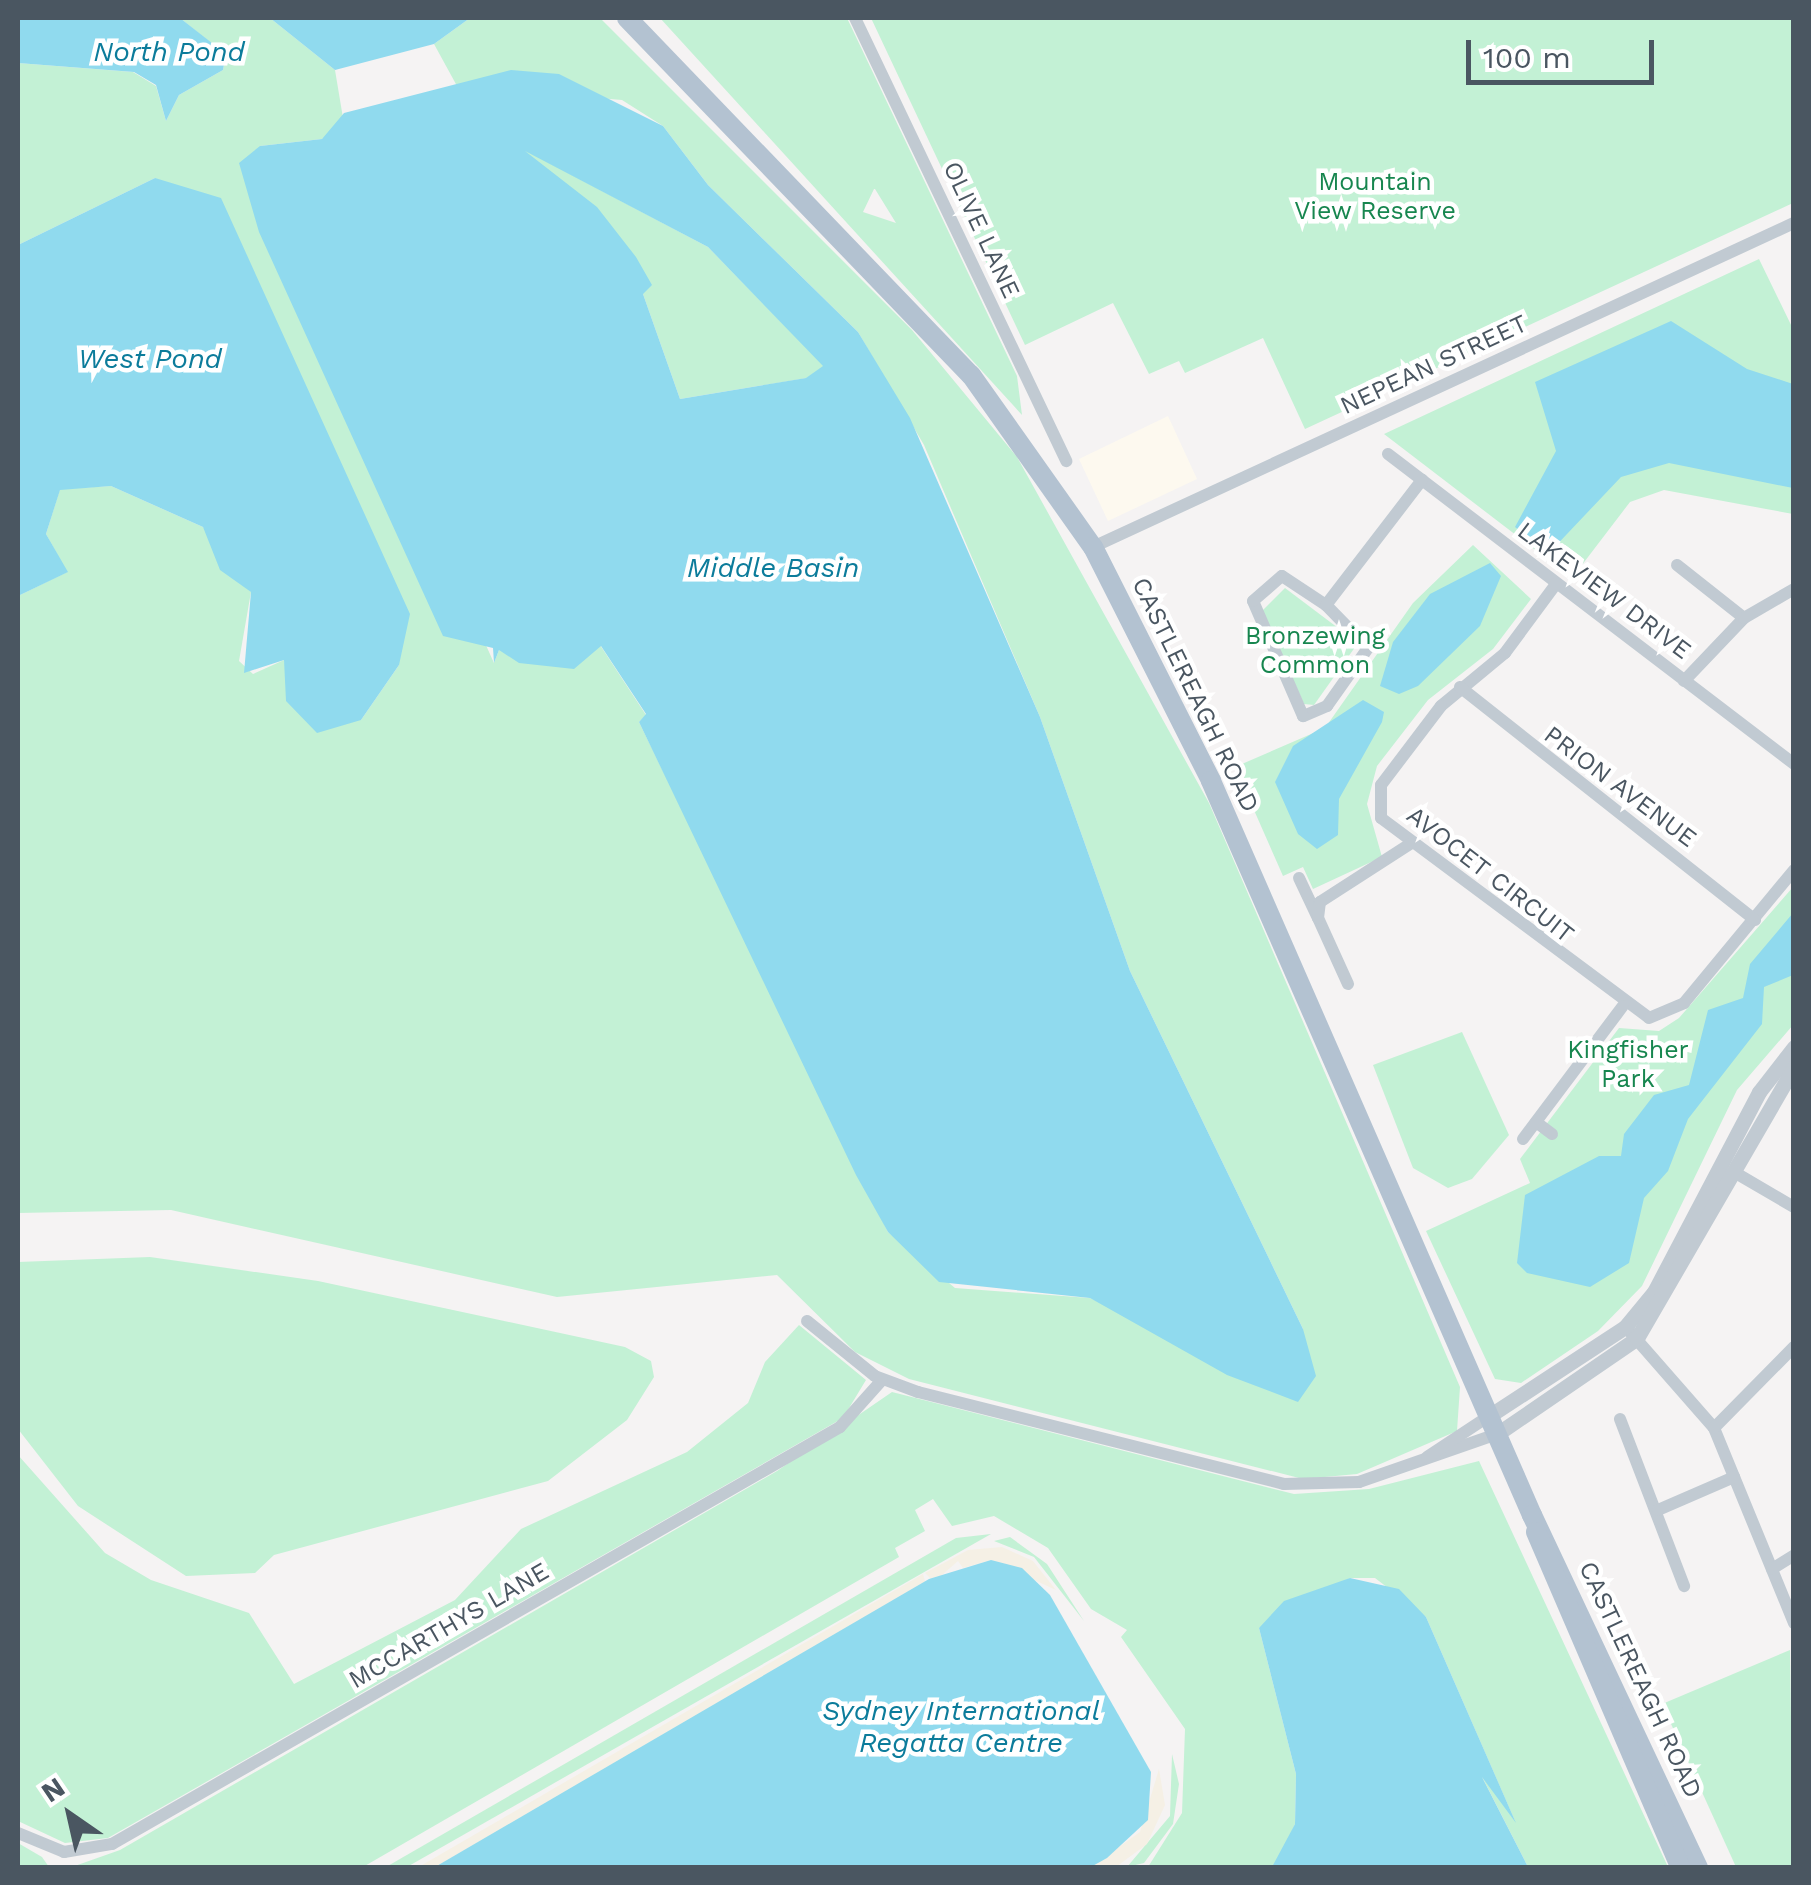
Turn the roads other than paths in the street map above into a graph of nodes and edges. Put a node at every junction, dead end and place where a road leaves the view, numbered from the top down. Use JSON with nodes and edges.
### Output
{"nodes":[{"id":1,"x":627,"y":18,"type":"edge"},
{"id":2,"x":647,"y":18,"type":"edge"},
{"id":3,"x":855,"y":18,"type":"edge"},
{"id":4,"x":684,"y":74,"type":"junction"},
{"id":5,"x":1794,"y":223,"type":"edge"},
{"id":6,"x":1388,"y":454,"type":"dead end"},
{"id":7,"x":1066,"y":462,"type":"dead end"},
{"id":8,"x":1422,"y":480,"type":"junction"},
{"id":9,"x":1093,"y":548,"type":"junction"},
{"id":10,"x":1676,"y":565,"type":"dead end"},
{"id":11,"x":1556,"y":584,"type":"junction"},
{"id":12,"x":1794,"y":589,"type":"edge"},
{"id":13,"x":1326,"y":604,"type":"junction"},
{"id":14,"x":1744,"y":618,"type":"junction"},
{"id":15,"x":1684,"y":680,"type":"junction"},
{"id":16,"x":1460,"y":687,"type":"junction"},
{"id":17,"x":1794,"y":764,"type":"edge"},
{"id":18,"x":1410,"y":844,"type":"junction"},
{"id":19,"x":1794,"y":870,"type":"edge"},
{"id":20,"x":1298,"y":878,"type":"dead end"},
{"id":21,"x":1318,"y":918,"type":"junction"},
{"id":22,"x":1756,"y":920,"type":"junction"},
{"id":23,"x":1348,"y":984,"type":"dead end"},
{"id":24,"x":1624,"y":1006,"type":"junction"},
{"id":25,"x":1794,"y":1047,"type":"edge"},
{"id":26,"x":1794,"y":1067,"type":"edge"},
{"id":27,"x":1536,"y":1122,"type":"junction"},
{"id":28,"x":1552,"y":1134,"type":"dead end"},
{"id":29,"x":1522,"y":1139,"type":"dead end"},
{"id":30,"x":1734,"y":1172,"type":"junction"},
{"id":31,"x":1794,"y":1207,"type":"edge"},
{"id":32,"x":806,"y":1321,"type":"dead end"},
{"id":33,"x":1631,"y":1332,"type":"junction"},
{"id":34,"x":1794,"y":1347,"type":"edge"},
{"id":35,"x":882,"y":1380,"type":"junction"},
{"id":36,"x":1620,"y":1419,"type":"dead end"},
{"id":37,"x":1493,"y":1425,"type":"junction"},
{"id":38,"x":1714,"y":1428,"type":"junction"},
{"id":39,"x":1734,"y":1477,"type":"junction"},
{"id":40,"x":1658,"y":1510,"type":"junction"},
{"id":41,"x":1532,"y":1515,"type":"junction"},
{"id":42,"x":1794,"y":1555,"type":"edge"},
{"id":43,"x":1772,"y":1569,"type":"junction"},
{"id":44,"x":1684,"y":1586,"type":"dead end"},
{"id":45,"x":1794,"y":1623,"type":"edge"},
{"id":46,"x":18,"y":1833,"type":"edge"},
{"id":47,"x":1681,"y":1868,"type":"edge"},
{"id":48,"x":1698,"y":1868,"type":"edge"}],
"edges":[{"from":1,"to":4,"type":"main road","name":"CASTLEREAGH ROAD"},
{"from":2,"to":4,"type":"main road"},
{"from":3,"to":7,"type":"street","name":"OLIVE LANE"},
{"from":4,"to":9,"type":"main road","name":"CASTLEREAGH ROAD"},
{"from":5,"to":9,"type":"street","name":"NEPEAN STREET"},
{"from":6,"to":8,"type":"street","name":"LAKEVIEW DRIVE"},
{"from":8,"to":11,"type":"street","name":"LAKEVIEW DRIVE"},
{"from":8,"to":13,"type":"street"},
{"from":9,"to":37,"type":"main road","name":"CASTLEREAGH ROAD"},
{"from":10,"to":14,"type":"street"},
{"from":11,"to":15,"type":"street","name":"LAKEVIEW DRIVE"},
{"from":11,"to":16,"type":"street","name":"AVOCET CIRCUIT"},
{"from":12,"to":14,"type":"street"},
{"from":13,"to":13,"type":"street"},
{"from":14,"to":15,"type":"street"},
{"from":15,"to":17,"type":"street","name":"LAKEVIEW DRIVE"},
{"from":16,"to":18,"type":"street","name":"AVOCET CIRCUIT"},
{"from":16,"to":22,"type":"street","name":"PRION AVENUE"},
{"from":18,"to":21,"type":"street"},
{"from":18,"to":24,"type":"street","name":"AVOCET CIRCUIT"},
{"from":19,"to":22,"type":"street","name":"AVOCET CIRCUIT"},
{"from":20,"to":21,"type":"street"},
{"from":21,"to":23,"type":"street"},
{"from":22,"to":24,"type":"street","name":"AVOCET CIRCUIT"},
{"from":24,"to":27,"type":"street"},
{"from":25,"to":33,"type":"street"},
{"from":26,"to":30,"type":"street"},
{"from":27,"to":28,"type":"street"},
{"from":27,"to":29,"type":"street"},
{"from":30,"to":31,"type":"street"},
{"from":30,"to":33,"type":"street"},
{"from":32,"to":35,"type":"street"},
{"from":33,"to":37,"type":"street"},
{"from":33,"to":38,"type":"street"},
{"from":34,"to":38,"type":"street"},
{"from":35,"to":37,"type":"street"},
{"from":35,"to":46,"type":"street","name":"MCCARTHYS LANE"},
{"from":36,"to":40,"type":"street"},
{"from":37,"to":41,"type":"main road","name":"CASTLEREAGH ROAD"},
{"from":38,"to":39,"type":"street"},
{"from":39,"to":40,"type":"street"},
{"from":39,"to":43,"type":"street"},
{"from":40,"to":44,"type":"street"},
{"from":41,"to":47,"type":"main road","name":"CASTLEREAGH ROAD"},
{"from":41,"to":48,"type":"main road","name":"CASTLEREAGH ROAD"},
{"from":42,"to":43,"type":"street"},
{"from":43,"to":45,"type":"street"}]}
